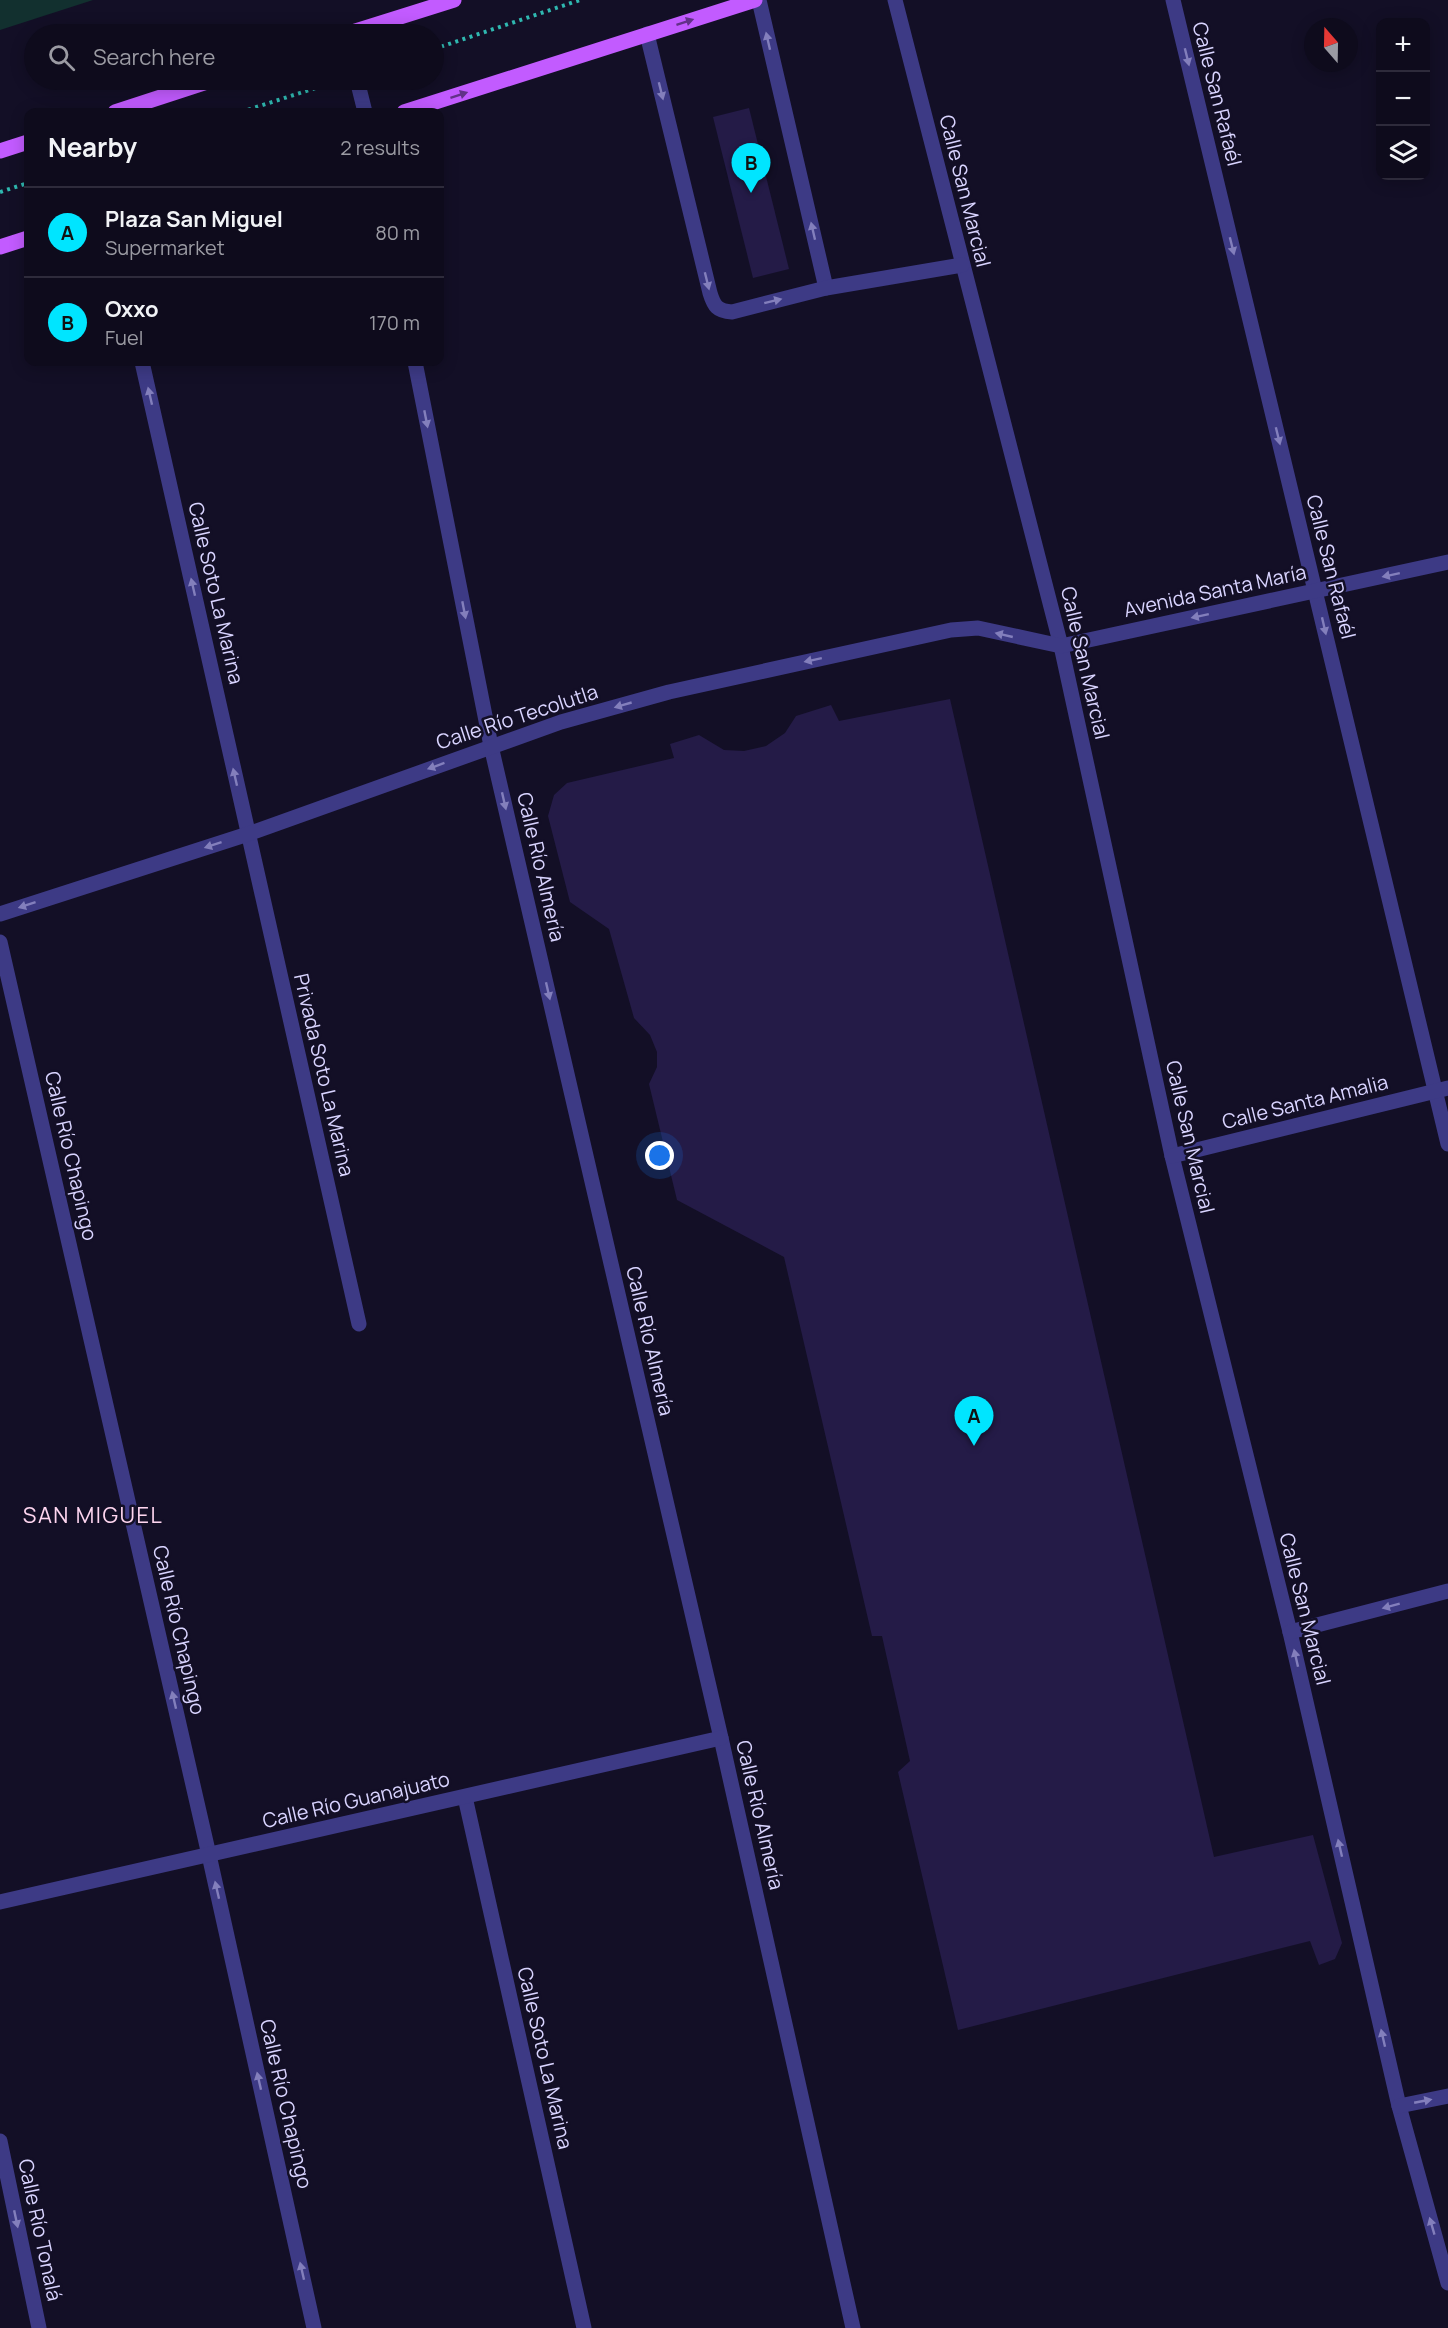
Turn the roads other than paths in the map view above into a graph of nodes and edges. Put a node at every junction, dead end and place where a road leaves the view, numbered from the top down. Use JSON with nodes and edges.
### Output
{"nodes":[{"id":1,"x":454,"y":0,"type":"edge"},
{"id":2,"x":757,"y":0,"type":"edge"},
{"id":3,"x":895,"y":0,"type":"edge"},
{"id":4,"x":1173,"y":0,"type":"edge"},
{"id":5,"x":378,"y":24,"type":"edge"},
{"id":6,"x":647,"y":34,"type":"junction"},
{"id":7,"x":182,"y":90,"type":"edge"},
{"id":8,"x":360,"y":90,"type":"edge"},
{"id":9,"x":127,"y":108,"type":"edge"},
{"id":10,"x":364,"y":108,"type":"edge"},
{"id":11,"x":416,"y":108,"type":"edge"},
{"id":12,"x":24,"y":143,"type":"edge"},
{"id":13,"x":0,"y":152,"type":"edge"},
{"id":14,"x":24,"y":239,"type":"edge"},
{"id":15,"x":0,"y":247,"type":"edge"},
{"id":16,"x":962,"y":265,"type":"junction"},
{"id":17,"x":826,"y":288,"type":"junction"},
{"id":18,"x":143,"y":366,"type":"edge"},
{"id":19,"x":416,"y":366,"type":"edge"},
{"id":20,"x":1448,"y":562,"type":"edge"},
{"id":21,"x":1316,"y":591,"type":"junction"},
{"id":22,"x":1061,"y":646,"type":"junction"},
{"id":23,"x":491,"y":746,"type":"junction"},
{"id":24,"x":248,"y":834,"type":"junction"},
{"id":25,"x":0,"y":914,"type":"edge"},
{"id":26,"x":0,"y":942,"type":"edge"},
{"id":27,"x":1441,"y":1089,"type":"edge"},
{"id":28,"x":1448,"y":1144,"type":"edge"},
{"id":29,"x":1172,"y":1156,"type":"junction"},
{"id":30,"x":359,"y":1324,"type":"dead end"},
{"id":31,"x":1448,"y":1591,"type":"edge"},
{"id":32,"x":1290,"y":1632,"type":"junction"},
{"id":33,"x":721,"y":1738,"type":"junction"},
{"id":34,"x":465,"y":1797,"type":"junction"},
{"id":35,"x":209,"y":1856,"type":"junction"},
{"id":36,"x":0,"y":1902,"type":"edge"},
{"id":37,"x":1448,"y":2096,"type":"edge"},
{"id":38,"x":1399,"y":2106,"type":"junction"},
{"id":39,"x":0,"y":2141,"type":"edge"},
{"id":40,"x":1448,"y":2283,"type":"edge"},
{"id":41,"x":39,"y":2328,"type":"edge"},
{"id":42,"x":314,"y":2328,"type":"edge"},
{"id":43,"x":584,"y":2328,"type":"edge"},
{"id":44,"x":853,"y":2328,"type":"edge"}],
"edges":[{"from":1,"to":5,"type":"main road"},
{"from":6,"to":2,"type":"main road","one_way":true},
{"from":17,"to":2,"type":"street","one_way":true},
{"from":3,"to":16,"type":"street","name":"Calle San Marcial"},
{"from":4,"to":21,"type":"street","name":"Calle San Rafaél","one_way":true},
{"from":11,"to":6,"type":"main road","one_way":true},
{"from":6,"to":17,"type":"street","one_way":true},
{"from":7,"to":9,"type":"main road"},
{"from":8,"to":10,"type":"street"},
{"from":12,"to":13,"type":"main road"},
{"from":14,"to":15,"type":"main road"},
{"from":16,"to":17,"type":"street"},
{"from":16,"to":22,"type":"street","name":"Calle San Marcial"},
{"from":24,"to":18,"type":"street","name":"Calle Soto La Marina","one_way":true},
{"from":19,"to":23,"type":"street","name":"Calle Río Almería","one_way":true},
{"from":20,"to":21,"type":"street","name":"Avenida Santa María","one_way":true},
{"from":21,"to":22,"type":"street","name":"Avenida Santa María","one_way":true},
{"from":21,"to":27,"type":"street","name":"Calle San Rafaél","one_way":true},
{"from":22,"to":23,"type":"street","name":"Calle Río Tecolutla","one_way":true},
{"from":22,"to":29,"type":"street","name":"Calle San Marcial"},
{"from":23,"to":24,"type":"street","name":"Calle Río Tecolutla","one_way":true},
{"from":23,"to":33,"type":"street","name":"Calle Río Almería","one_way":true},
{"from":24,"to":25,"type":"street","name":"Calle Río Tecolutla","one_way":true},
{"from":24,"to":30,"type":"street","name":"Privada Soto La Marina"},
{"from":35,"to":26,"type":"street","name":"Calle Río Chapingo","one_way":true},
{"from":27,"to":28,"type":"street","name":"Calle San Rafaél"},
{"from":27,"to":29,"type":"street","name":"Calle Santa Amalia"},
{"from":29,"to":32,"type":"street","name":"Calle San Marcial"},
{"from":31,"to":32,"type":"street","one_way":true},
{"from":38,"to":32,"type":"street","name":"Calle San Marcial","one_way":true},
{"from":33,"to":34,"type":"street","name":"Calle Río Guanajuato"},
{"from":33,"to":44,"type":"street","name":"Calle Río Almería"},
{"from":34,"to":35,"type":"street","name":"Calle Río Guanajuato"},
{"from":34,"to":43,"type":"street","name":"Calle Soto La Marina"},
{"from":35,"to":36,"type":"street","name":"Calle Río Guanajuato"},
{"from":42,"to":35,"type":"street","name":"Calle Río Chapingo","one_way":true},
{"from":38,"to":37,"type":"street","one_way":true},
{"from":40,"to":38,"type":"street","name":"Calle San Marcial","one_way":true},
{"from":39,"to":41,"type":"street","name":"Calle Río Tonalá","one_way":true}]}
